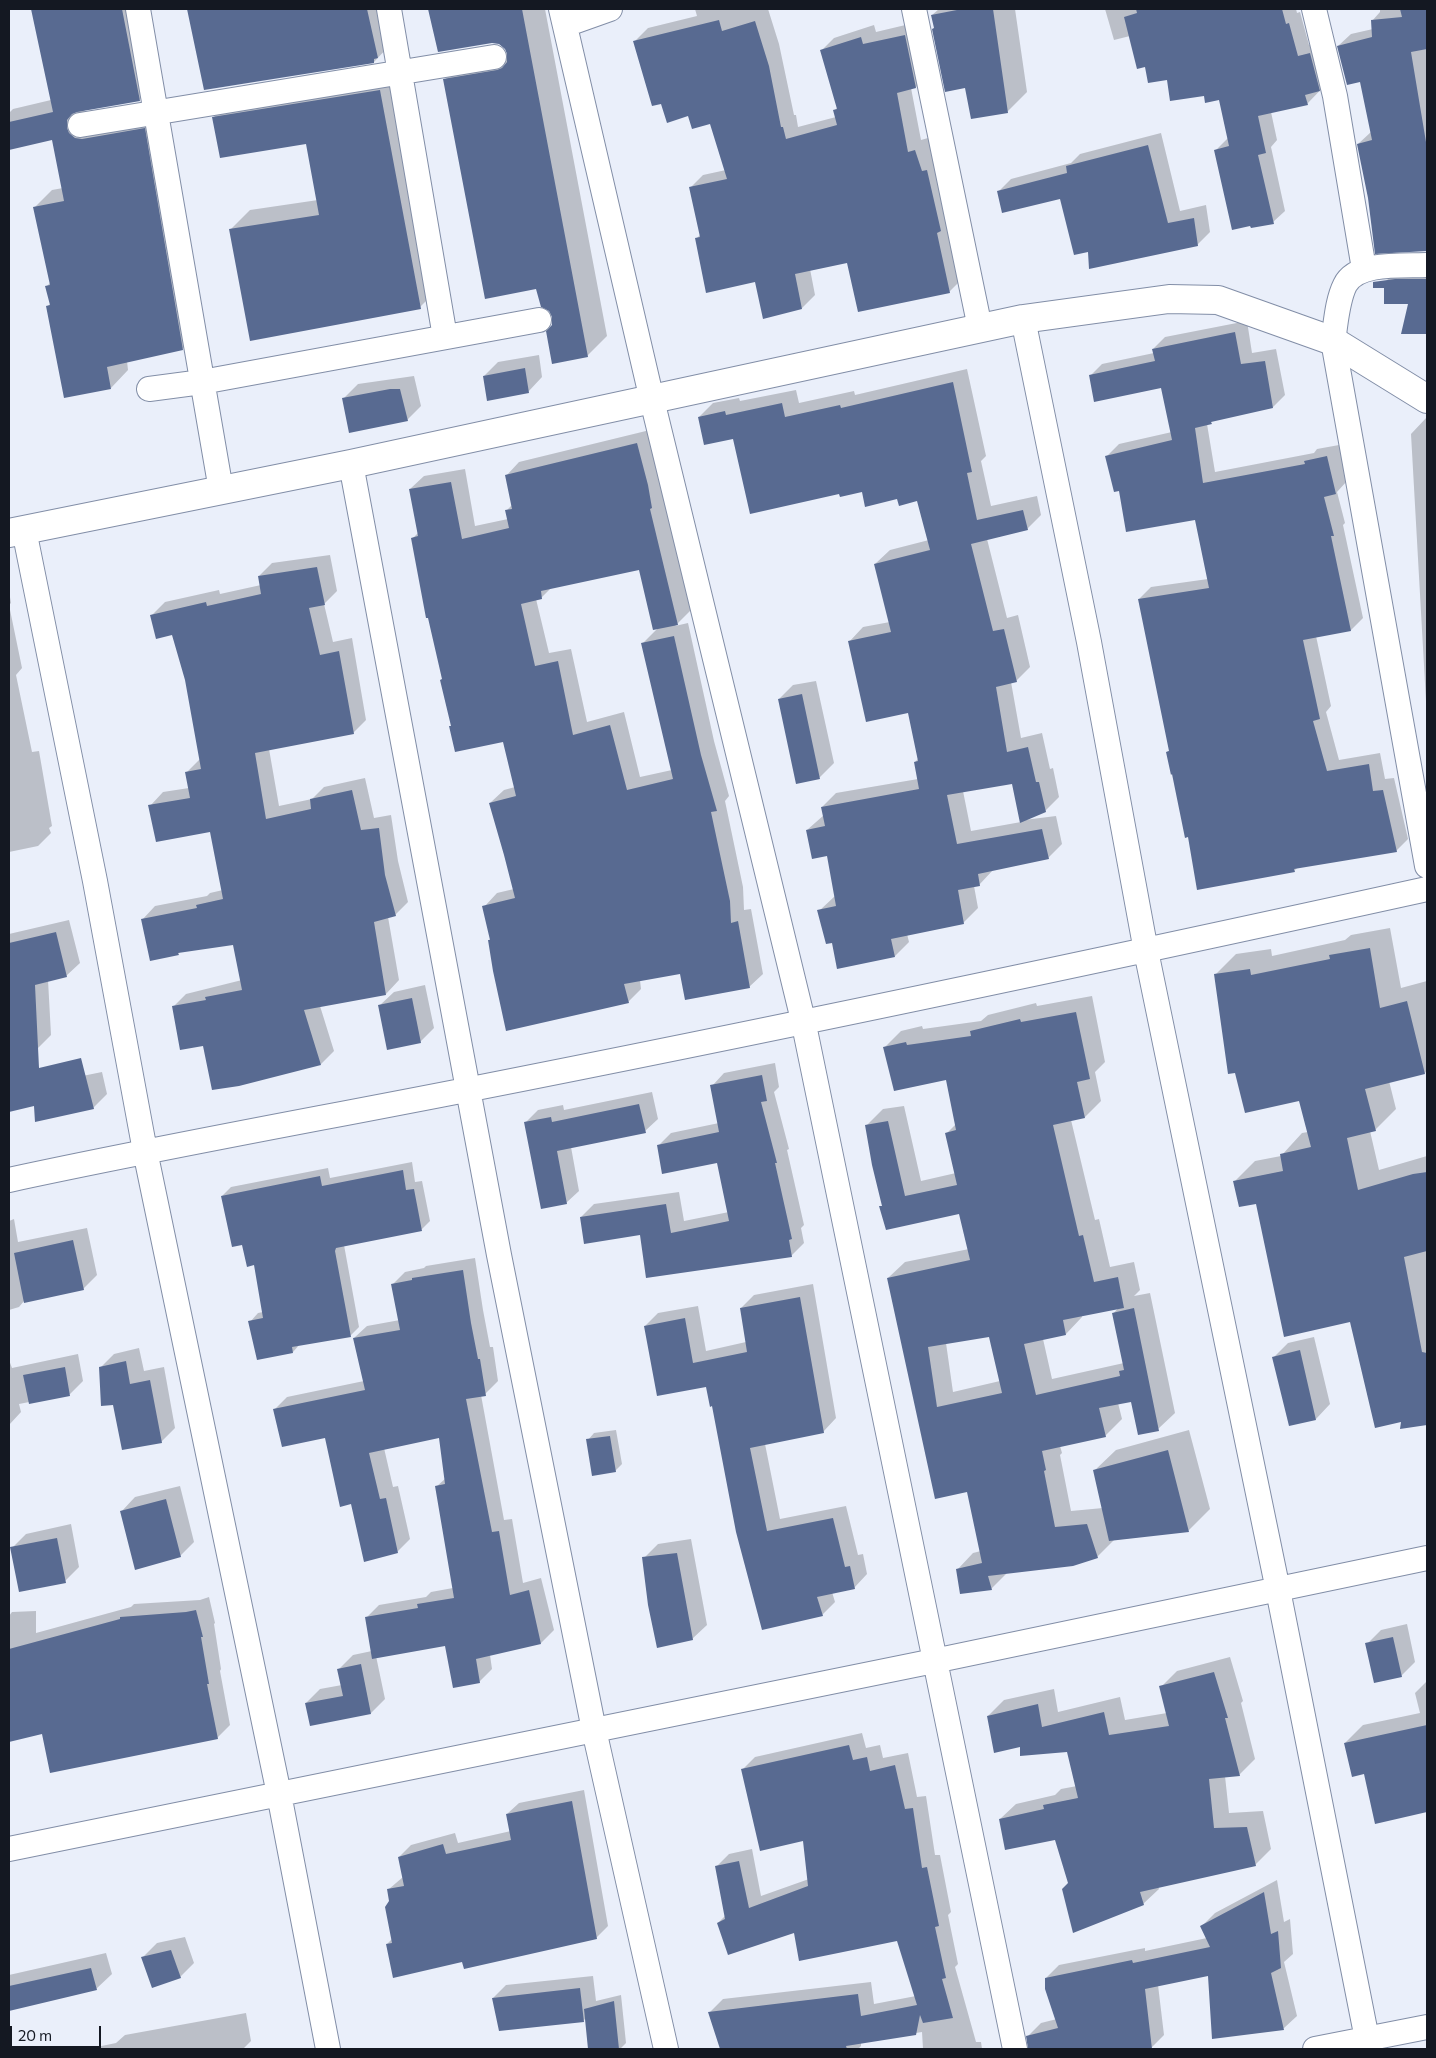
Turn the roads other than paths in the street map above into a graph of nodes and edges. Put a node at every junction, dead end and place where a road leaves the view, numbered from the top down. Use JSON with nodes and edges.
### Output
{"nodes":[{"id":1,"x":138,"y":9,"type":"edge"},
{"id":2,"x":389,"y":9,"type":"edge"},
{"id":3,"x":610,"y":9,"type":"edge"},
{"id":4,"x":914,"y":9,"type":"edge"},
{"id":5,"x":1314,"y":9,"type":"edge"},
{"id":6,"x":563,"y":17,"type":"edge"},
{"id":7,"x":494,"y":57,"type":"dead end"},
{"id":8,"x":401,"y":74,"type":"junction"},
{"id":9,"x":156,"y":112,"type":"junction"},
{"id":10,"x":80,"y":125,"type":"dead end"},
{"id":11,"x":1427,"y":265,"type":"edge"},
{"id":12,"x":1364,"y":269,"type":"junction"},
{"id":13,"x":1023,"y":319,"type":"junction"},
{"id":14,"x":539,"y":320,"type":"dead end"},
{"id":15,"x":980,"y":328,"type":"junction"},
{"id":16,"x":446,"y":337,"type":"junction"},
{"id":17,"x":1333,"y":341,"type":"junction"},
{"id":18,"x":202,"y":382,"type":"junction"},
{"id":19,"x":149,"y":389,"type":"dead end"},
{"id":20,"x":1427,"y":399,"type":"edge"},
{"id":21,"x":652,"y":400,"type":"junction"},
{"id":22,"x":350,"y":464,"type":"junction"},
{"id":23,"x":221,"y":490,"type":"junction"},
{"id":24,"x":16,"y":532,"type":"edge"},
{"id":25,"x":1427,"y":866,"type":"edge"},
{"id":26,"x":1427,"y":888,"type":"edge"},
{"id":27,"x":1146,"y":950,"type":"junction"},
{"id":28,"x":803,"y":1020,"type":"junction"},
{"id":29,"x":468,"y":1089,"type":"junction"},
{"id":30,"x":145,"y":1151,"type":"junction"},
{"id":31,"x":9,"y":1180,"type":"edge"},
{"id":32,"x":1427,"y":1558,"type":"edge"},
{"id":33,"x":1278,"y":1590,"type":"junction"},
{"id":34,"x":934,"y":1661,"type":"junction"},
{"id":35,"x":594,"y":1730,"type":"junction"},
{"id":36,"x":279,"y":1794,"type":"junction"},
{"id":37,"x":9,"y":1849,"type":"edge"},
{"id":38,"x":1427,"y":2027,"type":"edge"},
{"id":39,"x":1368,"y":2044,"type":"edge"},
{"id":40,"x":328,"y":2049,"type":"edge"},
{"id":41,"x":666,"y":2049,"type":"edge"},
{"id":42,"x":1015,"y":2049,"type":"edge"},
{"id":43,"x":1315,"y":2049,"type":"edge"}],
"edges":[{"from":1,"to":9,"type":"street"},
{"from":2,"to":8,"type":"street"},
{"from":3,"to":6,"type":"street"},
{"from":4,"to":15,"type":"street"},
{"from":5,"to":12,"type":"street"},
{"from":6,"to":21,"type":"street"},
{"from":7,"to":8,"type":"street"},
{"from":8,"to":9,"type":"street"},
{"from":8,"to":16,"type":"street"},
{"from":9,"to":10,"type":"street"},
{"from":9,"to":18,"type":"street"},
{"from":11,"to":12,"type":"street"},
{"from":12,"to":17,"type":"street"},
{"from":13,"to":15,"type":"street"},
{"from":13,"to":17,"type":"street"},
{"from":13,"to":27,"type":"street"},
{"from":14,"to":16,"type":"street"},
{"from":15,"to":21,"type":"street"},
{"from":16,"to":18,"type":"street"},
{"from":17,"to":20,"type":"street"},
{"from":17,"to":25,"type":"street"},
{"from":18,"to":19,"type":"street"},
{"from":18,"to":23,"type":"street"},
{"from":21,"to":22,"type":"street"},
{"from":21,"to":28,"type":"street"},
{"from":22,"to":23,"type":"street"},
{"from":22,"to":29,"type":"street"},
{"from":23,"to":24,"type":"street"},
{"from":24,"to":30,"type":"street"},
{"from":26,"to":27,"type":"street"},
{"from":27,"to":28,"type":"street"},
{"from":27,"to":33,"type":"street"},
{"from":28,"to":29,"type":"street"},
{"from":28,"to":34,"type":"street"},
{"from":29,"to":30,"type":"street"},
{"from":29,"to":35,"type":"street"},
{"from":30,"to":31,"type":"street"},
{"from":30,"to":36,"type":"street"},
{"from":32,"to":33,"type":"street"},
{"from":33,"to":34,"type":"street"},
{"from":33,"to":39,"type":"street"},
{"from":34,"to":35,"type":"street"},
{"from":34,"to":42,"type":"street"},
{"from":35,"to":36,"type":"street"},
{"from":35,"to":41,"type":"street"},
{"from":36,"to":37,"type":"street"},
{"from":36,"to":40,"type":"street"},
{"from":38,"to":39,"type":"street"},
{"from":39,"to":43,"type":"street"}]}
